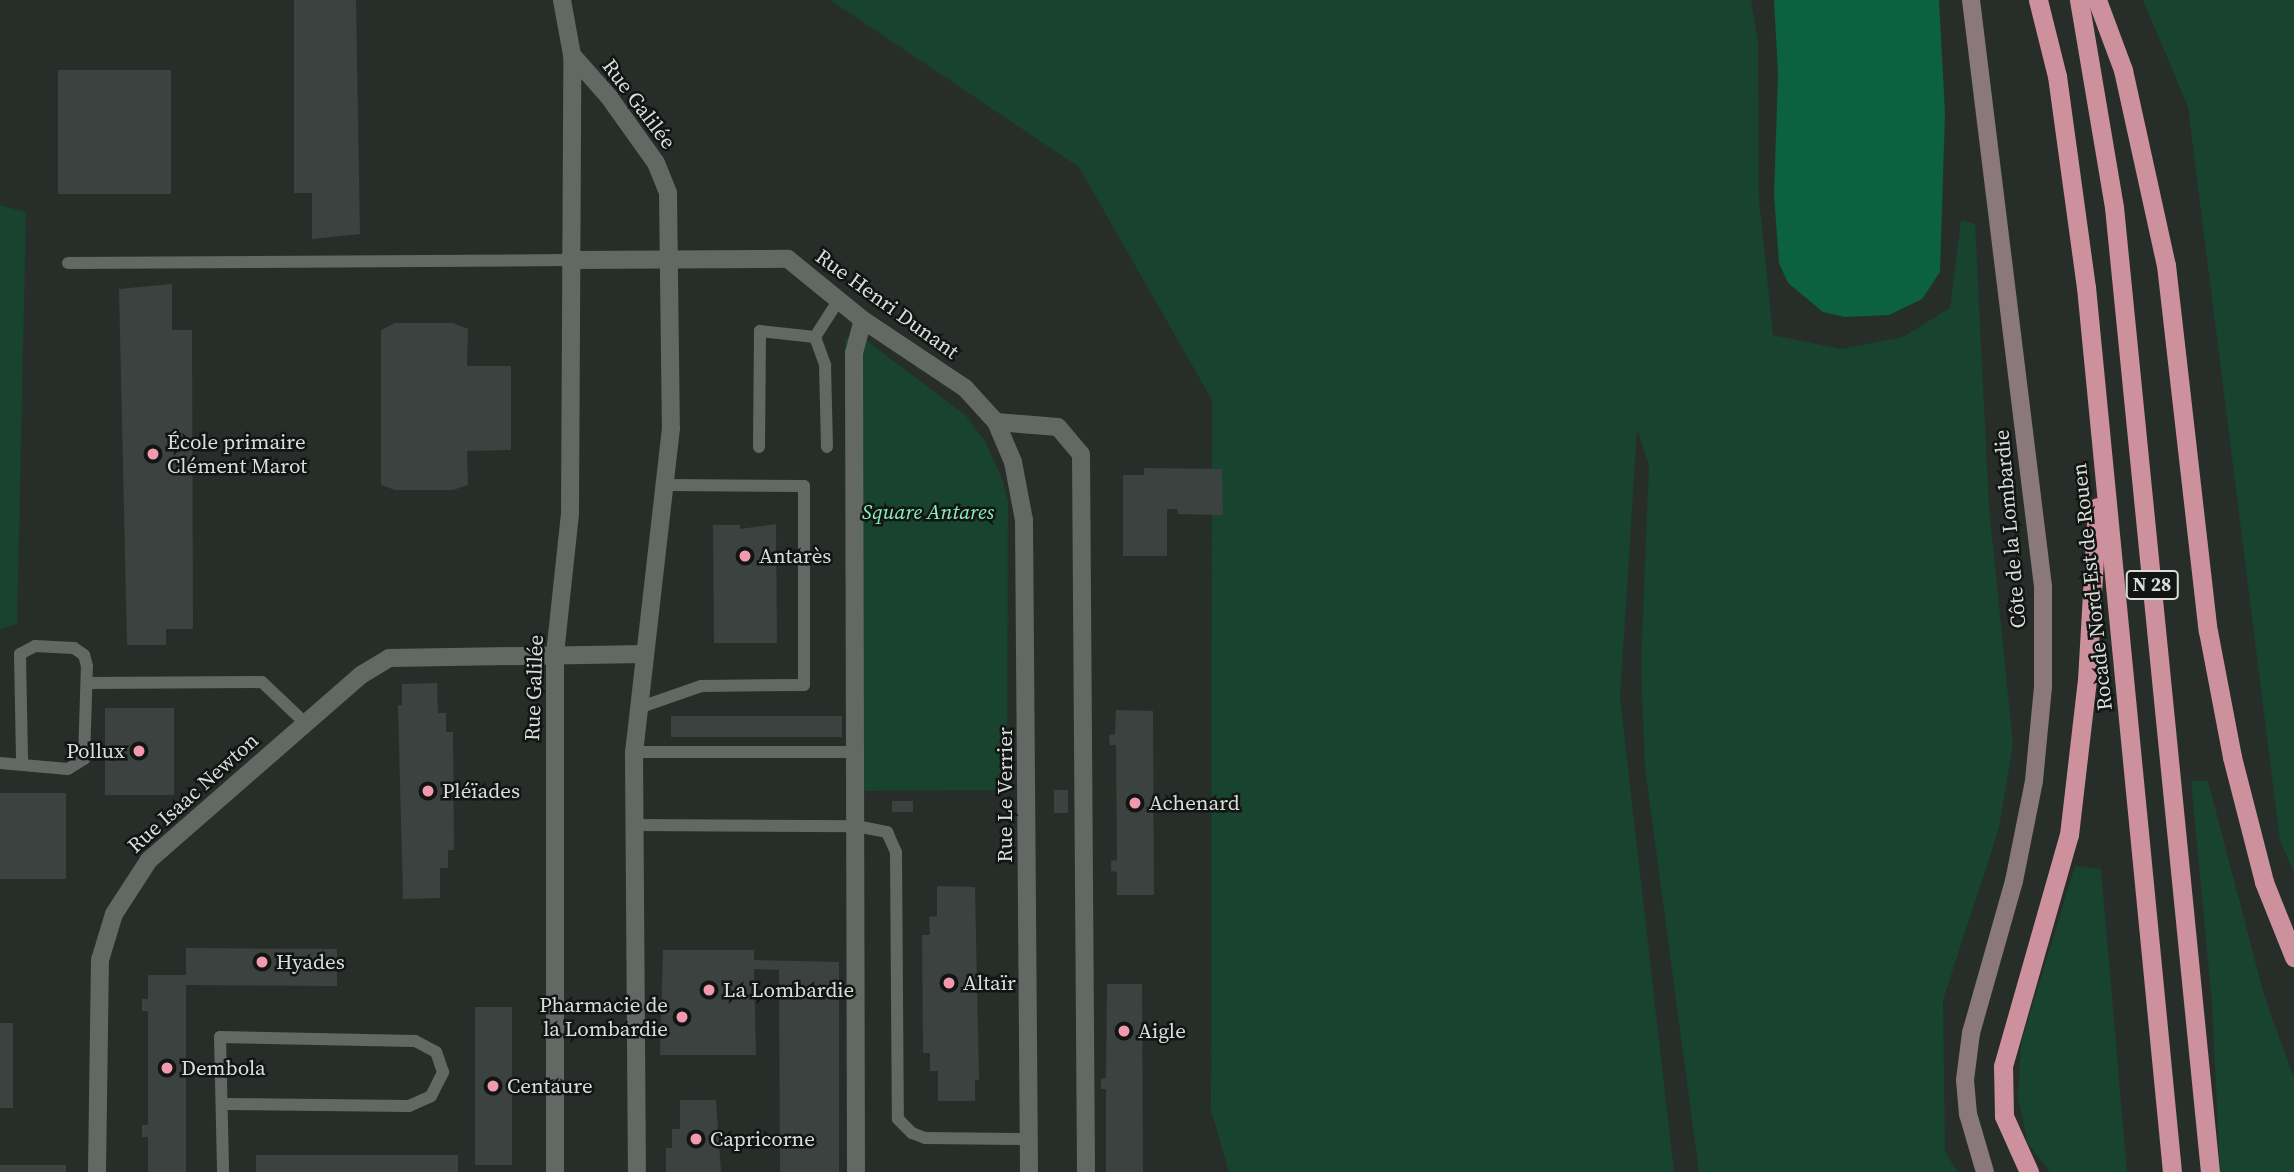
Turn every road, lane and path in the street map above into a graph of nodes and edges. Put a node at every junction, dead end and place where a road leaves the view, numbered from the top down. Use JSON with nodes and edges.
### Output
{"nodes":[{"id":1,"x":562,"y":0,"type":"edge"},
{"id":2,"x":1971,"y":0,"type":"edge"},
{"id":3,"x":2038,"y":0,"type":"edge"},
{"id":4,"x":2079,"y":0,"type":"edge"},
{"id":5,"x":2097,"y":0,"type":"edge"},
{"id":6,"x":572,"y":55,"type":"junction"},
{"id":7,"x":568,"y":260,"type":"junction"},
{"id":8,"x":669,"y":260,"type":"junction"},
{"id":9,"x":68,"y":263,"type":"dead end"},
{"id":10,"x":838,"y":301,"type":"junction"},
{"id":11,"x":863,"y":320,"type":"junction"},
{"id":12,"x":814,"y":337,"type":"junction"},
{"id":13,"x":996,"y":422,"type":"junction"},
{"id":14,"x":760,"y":447,"type":"dead end"},
{"id":15,"x":828,"y":447,"type":"dead end"},
{"id":16,"x":2100,"y":453,"type":"junction"},
{"id":17,"x":666,"y":485,"type":"junction"},
{"id":18,"x":555,"y":654,"type":"junction"},
{"id":19,"x":645,"y":654,"type":"junction"},
{"id":20,"x":88,"y":683,"type":"junction"},
{"id":21,"x":638,"y":708,"type":"junction"},
{"id":22,"x":305,"y":723,"type":"junction"},
{"id":23,"x":634,"y":752,"type":"junction"},
{"id":24,"x":855,"y":752,"type":"junction"},
{"id":25,"x":0,"y":762,"type":"edge"},
{"id":26,"x":22,"y":762,"type":"junction"},
{"id":27,"x":634,"y":825,"type":"junction"},
{"id":28,"x":856,"y":825,"type":"junction"},
{"id":29,"x":2294,"y":957,"type":"edge"},
{"id":30,"x":222,"y":1104,"type":"junction"},
{"id":31,"x":1029,"y":1139,"type":"junction"},
{"id":32,"x":97,"y":1172,"type":"edge"},
{"id":33,"x":223,"y":1172,"type":"edge"},
{"id":34,"x":555,"y":1172,"type":"edge"},
{"id":35,"x":637,"y":1172,"type":"edge"},
{"id":36,"x":856,"y":1172,"type":"edge"},
{"id":37,"x":1029,"y":1172,"type":"edge"},
{"id":38,"x":1086,"y":1172,"type":"edge"},
{"id":39,"x":1985,"y":1172,"type":"edge"},
{"id":40,"x":2029,"y":1172,"type":"edge"},
{"id":41,"x":2172,"y":1172,"type":"edge"},
{"id":42,"x":2210,"y":1172,"type":"edge"}],
"edges":[{"from":1,"to":6,"type":"street"},
{"from":2,"to":39,"type":"main road","name":"Côte de la Lombardie"},
{"from":3,"to":16,"type":"highway","name":"Rocade Nord-Est de Rouen","number":"N 28"},
{"from":4,"to":42,"type":"highway","number":"N 28"},
{"from":5,"to":29,"type":"highway"},
{"from":6,"to":7,"type":"street","name":"Rue Galilée"},
{"from":6,"to":8,"type":"street","name":"Rue Galilée"},
{"from":7,"to":8,"type":"street","name":"Rue Henri Dunant"},
{"from":7,"to":9,"type":"lane"},
{"from":7,"to":18,"type":"street","name":"Rue Galilée"},
{"from":8,"to":10,"type":"street","name":"Rue Henri Dunant"},
{"from":8,"to":17,"type":"street","name":"Rue Galilée"},
{"from":10,"to":11,"type":"street","name":"Rue Henri Dunant"},
{"from":10,"to":12,"type":"lane"},
{"from":11,"to":13,"type":"street","name":"Rue Henri Dunant"},
{"from":11,"to":24,"type":"street"},
{"from":12,"to":14,"type":"lane"},
{"from":12,"to":15,"type":"lane"},
{"from":13,"to":31,"type":"street","name":"Rue Le Verrier"},
{"from":13,"to":38,"type":"street"},
{"from":16,"to":40,"type":"highway"},
{"from":16,"to":41,"type":"highway","name":"Rocade Nord-Est de Rouen","number":"N 28"},
{"from":17,"to":19,"type":"street","name":"Rue Galilée"},
{"from":17,"to":21,"type":"lane"},
{"from":18,"to":19,"type":"street","name":"Rue Isaac Newton"},
{"from":18,"to":22,"type":"street","name":"Rue Isaac Newton"},
{"from":18,"to":34,"type":"street","name":"Rue Galilée"},
{"from":19,"to":21,"type":"street","name":"Rue Galilée"},
{"from":20,"to":22,"type":"lane"},
{"from":20,"to":26,"type":"lane"},
{"from":20,"to":26,"type":"lane"},
{"from":21,"to":23,"type":"street","name":"Rue Galilée"},
{"from":22,"to":32,"type":"street","name":"Rue Isaac Newton"},
{"from":23,"to":24,"type":"lane"},
{"from":23,"to":27,"type":"street","name":"Rue Galilée"},
{"from":24,"to":28,"type":"street"},
{"from":25,"to":26,"type":"lane"},
{"from":27,"to":28,"type":"lane"},
{"from":27,"to":35,"type":"street","name":"Rue Galilée"},
{"from":28,"to":31,"type":"lane"},
{"from":28,"to":36,"type":"street"},
{"from":30,"to":30,"type":"lane"},
{"from":30,"to":33,"type":"lane"},
{"from":31,"to":37,"type":"street","name":"Rue Le Verrier"}]}
